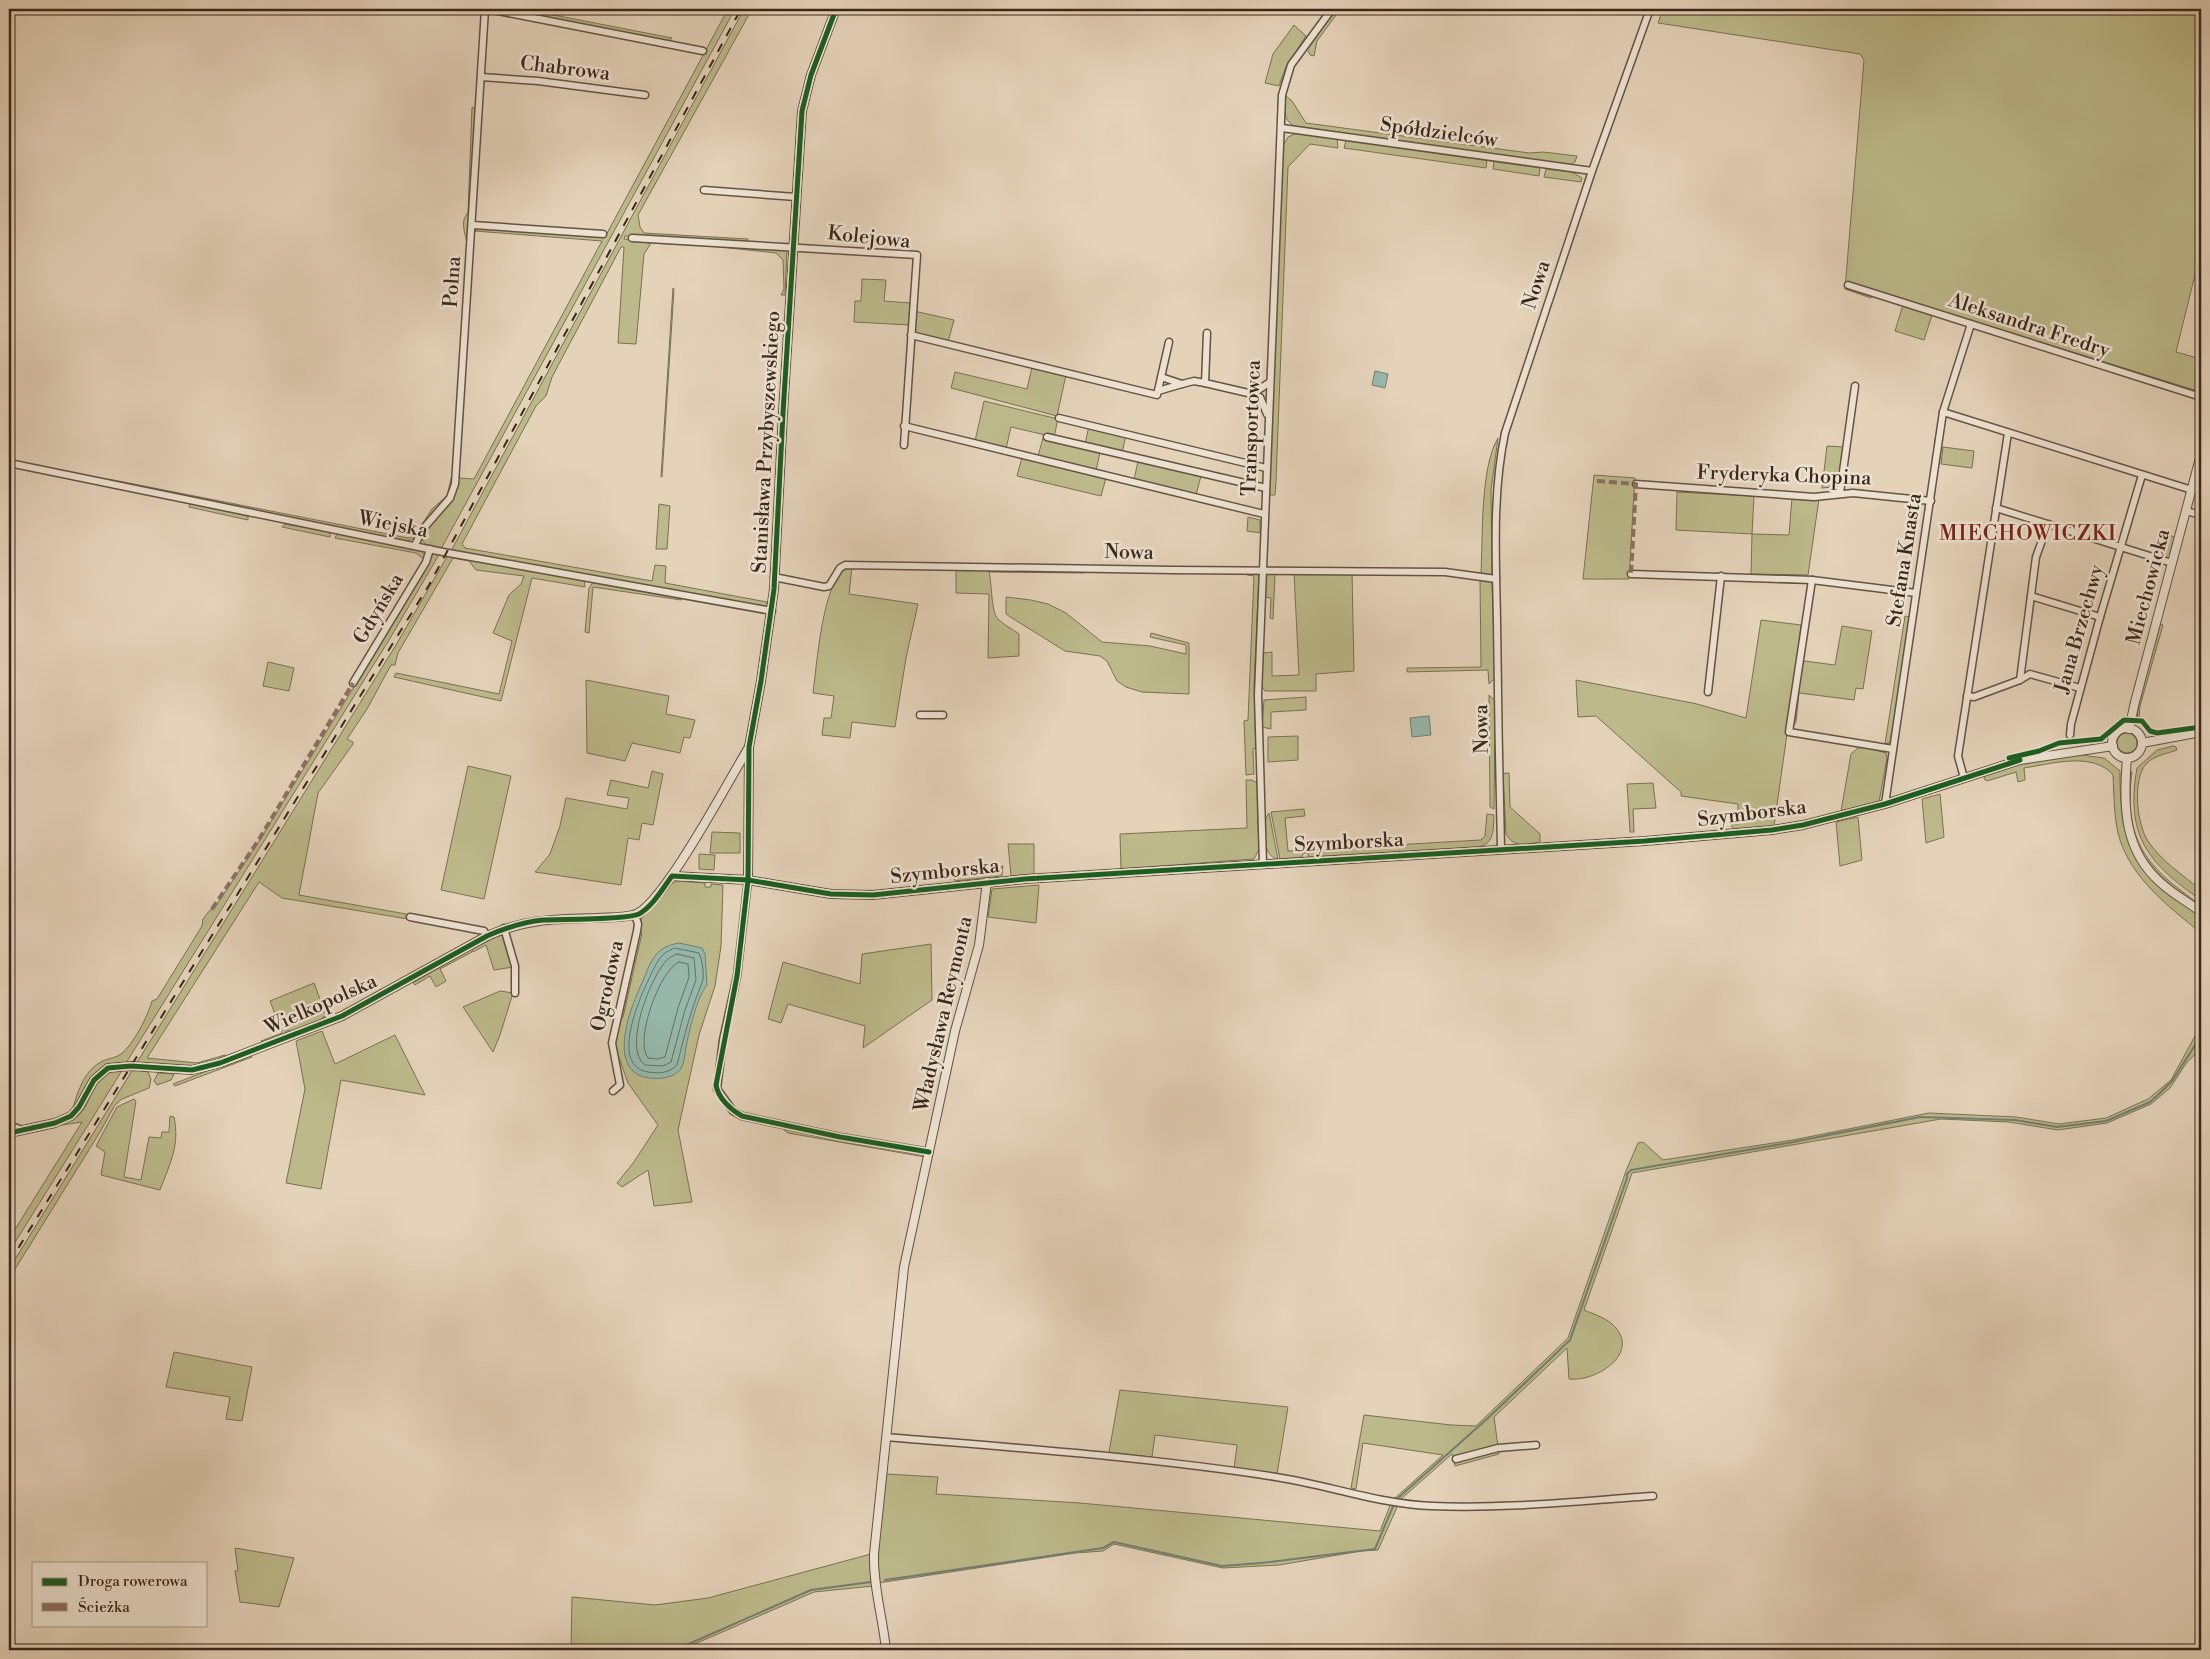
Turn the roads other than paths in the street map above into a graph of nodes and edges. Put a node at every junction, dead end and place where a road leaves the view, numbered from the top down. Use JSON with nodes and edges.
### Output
{"nodes":[{"id":1,"x":486,"y":9,"type":"edge"},
{"id":2,"x":836,"y":9,"type":"edge"},
{"id":3,"x":1332,"y":9,"type":"edge"},
{"id":4,"x":1650,"y":9,"type":"edge"},
{"id":5,"x":703,"y":51,"type":"dead end"},
{"id":6,"x":482,"y":77,"type":"junction"},
{"id":7,"x":645,"y":95,"type":"dead end"},
{"id":8,"x":1282,"y":128,"type":"junction"},
{"id":9,"x":1592,"y":171,"type":"junction"},
{"id":10,"x":704,"y":190,"type":"dead end"},
{"id":11,"x":796,"y":197,"type":"junction"},
{"id":12,"x":473,"y":225,"type":"junction"},
{"id":13,"x":603,"y":234,"type":"dead end"},
{"id":14,"x":632,"y":238,"type":"dead end"},
{"id":15,"x":793,"y":248,"type":"junction"},
{"id":16,"x":1848,"y":285,"type":"dead end"},
{"id":17,"x":1971,"y":324,"type":"junction"},
{"id":18,"x":1207,"y":333,"type":"dead end"},
{"id":19,"x":911,"y":335,"type":"junction"},
{"id":20,"x":1169,"y":342,"type":"dead end"},
{"id":21,"x":1161,"y":377,"type":"junction"},
{"id":22,"x":1270,"y":382,"type":"junction"},
{"id":23,"x":1205,"y":383,"type":"junction"},
{"id":24,"x":1182,"y":384,"type":"junction"},
{"id":25,"x":1855,"y":386,"type":"dead end"},
{"id":26,"x":1158,"y":391,"type":"junction"},
{"id":27,"x":1248,"y":393,"type":"junction"},
{"id":28,"x":2201,"y":397,"type":"edge"},
{"id":29,"x":1943,"y":412,"type":"junction"},
{"id":30,"x":1059,"y":418,"type":"dead end"},
{"id":31,"x":1268,"y":422,"type":"junction"},
{"id":32,"x":904,"y":426,"type":"junction"},
{"id":33,"x":2008,"y":433,"type":"junction"},
{"id":34,"x":1047,"y":437,"type":"dead end"},
{"id":35,"x":904,"y":446,"type":"dead end"},
{"id":36,"x":2201,"y":454,"type":"edge"},
{"id":37,"x":9,"y":463,"type":"edge"},
{"id":38,"x":1266,"y":468,"type":"junction"},
{"id":39,"x":2142,"y":474,"type":"junction"},
{"id":40,"x":1636,"y":484,"type":"dead end"},
{"id":41,"x":1266,"y":488,"type":"junction"},
{"id":42,"x":2192,"y":490,"type":"junction"},
{"id":43,"x":1840,"y":493,"type":"junction"},
{"id":44,"x":1931,"y":501,"type":"junction"},
{"id":45,"x":1996,"y":508,"type":"junction"},
{"id":46,"x":2186,"y":511,"type":"junction"},
{"id":47,"x":1264,"y":514,"type":"junction"},
{"id":48,"x":2201,"y":515,"type":"edge"},
{"id":49,"x":2048,"y":524,"type":"junction"},
{"id":50,"x":415,"y":545,"type":"junction"},
{"id":51,"x":2120,"y":547,"type":"junction"},
{"id":52,"x":430,"y":549,"type":"junction"},
{"id":53,"x":2172,"y":563,"type":"junction"},
{"id":54,"x":1262,"y":570,"type":"junction"},
{"id":55,"x":1631,"y":574,"type":"dead end"},
{"id":56,"x":1721,"y":576,"type":"junction"},
{"id":57,"x":774,"y":577,"type":"junction"},
{"id":58,"x":1496,"y":579,"type":"junction"},
{"id":59,"x":1812,"y":580,"type":"junction"},
{"id":60,"x":1916,"y":594,"type":"junction"},
{"id":61,"x":2031,"y":596,"type":"junction"},
{"id":62,"x":772,"y":611,"type":"junction"},
{"id":63,"x":2100,"y":617,"type":"junction"},
{"id":64,"x":2020,"y":680,"type":"junction"},
{"id":65,"x":353,"y":683,"type":"dead end"},
{"id":66,"x":2080,"y":688,"type":"junction"},
{"id":67,"x":1708,"y":692,"type":"dead end"},
{"id":68,"x":1967,"y":696,"type":"junction"},
{"id":69,"x":943,"y":715,"type":"dead end"},
{"id":70,"x":920,"y":716,"type":"dead end"},
{"id":71,"x":2130,"y":729,"type":"junction"},
{"id":72,"x":2201,"y":732,"type":"edge"},
{"id":73,"x":2070,"y":735,"type":"dead end"},
{"id":74,"x":2142,"y":743,"type":"junction"},
{"id":75,"x":2113,"y":746,"type":"junction"},
{"id":76,"x":749,"y":747,"type":"junction"},
{"id":77,"x":1893,"y":750,"type":"junction"},
{"id":78,"x":2127,"y":758,"type":"junction"},
{"id":79,"x":1964,"y":778,"type":"junction"},
{"id":80,"x":1885,"y":804,"type":"junction"},
{"id":81,"x":1501,"y":849,"type":"junction"},
{"id":82,"x":1263,"y":864,"type":"junction"},
{"id":83,"x":672,"y":876,"type":"junction"},
{"id":84,"x":748,"y":880,"type":"junction"},
{"id":85,"x":987,"y":882,"type":"junction"},
{"id":86,"x":2201,"y":912,"type":"edge"},
{"id":87,"x":635,"y":915,"type":"junction"},
{"id":88,"x":410,"y":917,"type":"dead end"},
{"id":89,"x":504,"y":928,"type":"junction"},
{"id":90,"x":487,"y":936,"type":"junction"},
{"id":91,"x":515,"y":993,"type":"dead end"},
{"id":92,"x":613,"y":1091,"type":"dead end"},
{"id":93,"x":9,"y":1125,"type":"edge"},
{"id":94,"x":22,"y":1130,"type":"junction"},
{"id":95,"x":9,"y":1133,"type":"edge"},
{"id":96,"x":929,"y":1152,"type":"junction"},
{"id":97,"x":886,"y":1436,"type":"junction"},
{"id":98,"x":1536,"y":1445,"type":"dead end"},
{"id":99,"x":1456,"y":1459,"type":"dead end"},
{"id":100,"x":1653,"y":1496,"type":"dead end"},
{"id":101,"x":886,"y":1650,"type":"edge"}],
"edges":[{"from":1,"to":5,"type":"street"},
{"from":1,"to":6,"type":"street","name":"Polna"},
{"from":2,"to":11,"type":"street","name":"Stanisława Przybyszewskiego"},
{"from":3,"to":8,"type":"street","name":"Transportowca"},
{"from":4,"to":9,"type":"street","name":"Nowa"},
{"from":6,"to":7,"type":"street","name":"Chabrowa"},
{"from":6,"to":12,"type":"street","name":"Polna"},
{"from":8,"to":9,"type":"street","name":"Spółdzielców"},
{"from":8,"to":22,"type":"street","name":"Transportowca"},
{"from":9,"to":58,"type":"street","name":"Nowa"},
{"from":10,"to":11,"type":"street"},
{"from":11,"to":15,"type":"street","name":"Stanisława Przybyszewskiego"},
{"from":12,"to":13,"type":"street"},
{"from":12,"to":50,"type":"street","name":"Polna"},
{"from":14,"to":15,"type":"street","name":"Kolejowa"},
{"from":15,"to":19,"type":"street","name":"Kolejowa"},
{"from":15,"to":57,"type":"street","name":"Stanisława Przybyszewskiego"},
{"from":16,"to":17,"type":"street","name":"Aleksandra Fredry"},
{"from":17,"to":28,"type":"street","name":"Aleksandra Fredry"},
{"from":17,"to":29,"type":"street","name":"Stefana Knasta"},
{"from":18,"to":23,"type":"street"},
{"from":19,"to":26,"type":"street"},
{"from":19,"to":32,"type":"street","name":"Kolejowa"},
{"from":20,"to":21,"type":"street"},
{"from":21,"to":24,"type":"street"},
{"from":21,"to":26,"type":"street"},
{"from":22,"to":27,"type":"street"},
{"from":22,"to":31,"type":"street","name":"Transportowca"},
{"from":23,"to":24,"type":"street"},
{"from":23,"to":27,"type":"street"},
{"from":24,"to":26,"type":"street"},
{"from":25,"to":43,"type":"street"},
{"from":27,"to":31,"type":"street"},
{"from":29,"to":33,"type":"street"},
{"from":29,"to":44,"type":"street","name":"Stefana Knasta"},
{"from":30,"to":38,"type":"street"},
{"from":31,"to":38,"type":"street","name":"Transportowca"},
{"from":32,"to":35,"type":"street","name":"Kolejowa"},
{"from":32,"to":47,"type":"street"},
{"from":33,"to":39,"type":"street"},
{"from":33,"to":45,"type":"street"},
{"from":34,"to":41,"type":"street"},
{"from":36,"to":42,"type":"street","name":"Miechowicka"},
{"from":37,"to":50,"type":"street","name":"Wiejska"},
{"from":38,"to":41,"type":"street","name":"Transportowca"},
{"from":39,"to":42,"type":"street"},
{"from":39,"to":51,"type":"street","name":"Jana Brzechwy"},
{"from":40,"to":43,"type":"street","name":"Fryderyka Chopina"},
{"from":41,"to":47,"type":"street","name":"Transportowca"},
{"from":42,"to":46,"type":"street","name":"Miechowicka"},
{"from":43,"to":44,"type":"street","name":"Fryderyka Chopina"},
{"from":44,"to":60,"type":"street","name":"Stefana Knasta"},
{"from":45,"to":49,"type":"street"},
{"from":45,"to":68,"type":"street"},
{"from":46,"to":48,"type":"street"},
{"from":46,"to":53,"type":"street","name":"Miechowicka"},
{"from":47,"to":54,"type":"street","name":"Transportowca"},
{"from":49,"to":51,"type":"street"},
{"from":49,"to":61,"type":"street"},
{"from":50,"to":52,"type":"street","name":"Wiejska"},
{"from":51,"to":53,"type":"street"},
{"from":51,"to":63,"type":"street","name":"Jana Brzechwy"},
{"from":52,"to":62,"type":"street","name":"Wiejska"},
{"from":52,"to":65,"type":"street","name":"Gdyńska"},
{"from":53,"to":71,"type":"street","name":"Miechowicka"},
{"from":54,"to":57,"type":"street","name":"Nowa"},
{"from":54,"to":58,"type":"street","name":"Nowa"},
{"from":54,"to":82,"type":"street","name":"Transportowca"},
{"from":55,"to":56,"type":"street"},
{"from":56,"to":59,"type":"street"},
{"from":56,"to":67,"type":"street"},
{"from":57,"to":62,"type":"street","name":"Stanisława Przybyszewskiego"},
{"from":58,"to":81,"type":"street","name":"Nowa"},
{"from":59,"to":60,"type":"street"},
{"from":59,"to":77,"type":"street"},
{"from":60,"to":77,"type":"street","name":"Stefana Knasta"},
{"from":61,"to":63,"type":"street"},
{"from":61,"to":64,"type":"street"},
{"from":62,"to":76,"type":"street","name":"Stanisława Przybyszewskiego"},
{"from":63,"to":66,"type":"street","name":"Jana Brzechwy"},
{"from":64,"to":66,"type":"street"},
{"from":64,"to":68,"type":"street"},
{"from":66,"to":73,"type":"street","name":"Jana Brzechwy"},
{"from":68,"to":79,"type":"street"},
{"from":69,"to":70,"type":"street"},
{"from":71,"to":74,"type":"street"},
{"from":71,"to":75,"type":"street"},
{"from":72,"to":74,"type":"street"},
{"from":74,"to":78,"type":"street"},
{"from":75,"to":78,"type":"street"},
{"from":75,"to":79,"type":"street","name":"Szymborska"},
{"from":76,"to":83,"type":"street","name":"Stanisława Przybyszewskiego"},
{"from":76,"to":84,"type":"street","name":"Stanisława Przybyszewskiego"},
{"from":77,"to":80,"type":"street","name":"Stefana Knasta"},
{"from":78,"to":86,"type":"street"},
{"from":79,"to":80,"type":"street","name":"Szymborska"},
{"from":80,"to":81,"type":"street","name":"Szymborska"},
{"from":81,"to":82,"type":"street","name":"Szymborska"},
{"from":82,"to":85,"type":"street","name":"Szymborska"},
{"from":83,"to":84,"type":"street","name":"Szymborska"},
{"from":83,"to":87,"type":"street"},
{"from":84,"to":85,"type":"street","name":"Szymborska"},
{"from":84,"to":96,"type":"street"},
{"from":85,"to":96,"type":"street","name":"Władysława Reymonta"},
{"from":87,"to":89,"type":"street","name":"Wielkopolska"},
{"from":87,"to":92,"type":"street","name":"Ogrodowa"},
{"from":88,"to":90,"type":"street"},
{"from":89,"to":90,"type":"street","name":"Wielkopolska"},
{"from":89,"to":91,"type":"street"},
{"from":90,"to":94,"type":"street","name":"Wielkopolska"},
{"from":93,"to":94,"type":"street"},
{"from":94,"to":95,"type":"street","name":"Wielkopolska"},
{"from":96,"to":97,"type":"street","name":"Władysława Reymonta"},
{"from":97,"to":100,"type":"street"},
{"from":97,"to":101,"type":"street","name":"Władysława Reymonta"},
{"from":98,"to":99,"type":"street"}]}
